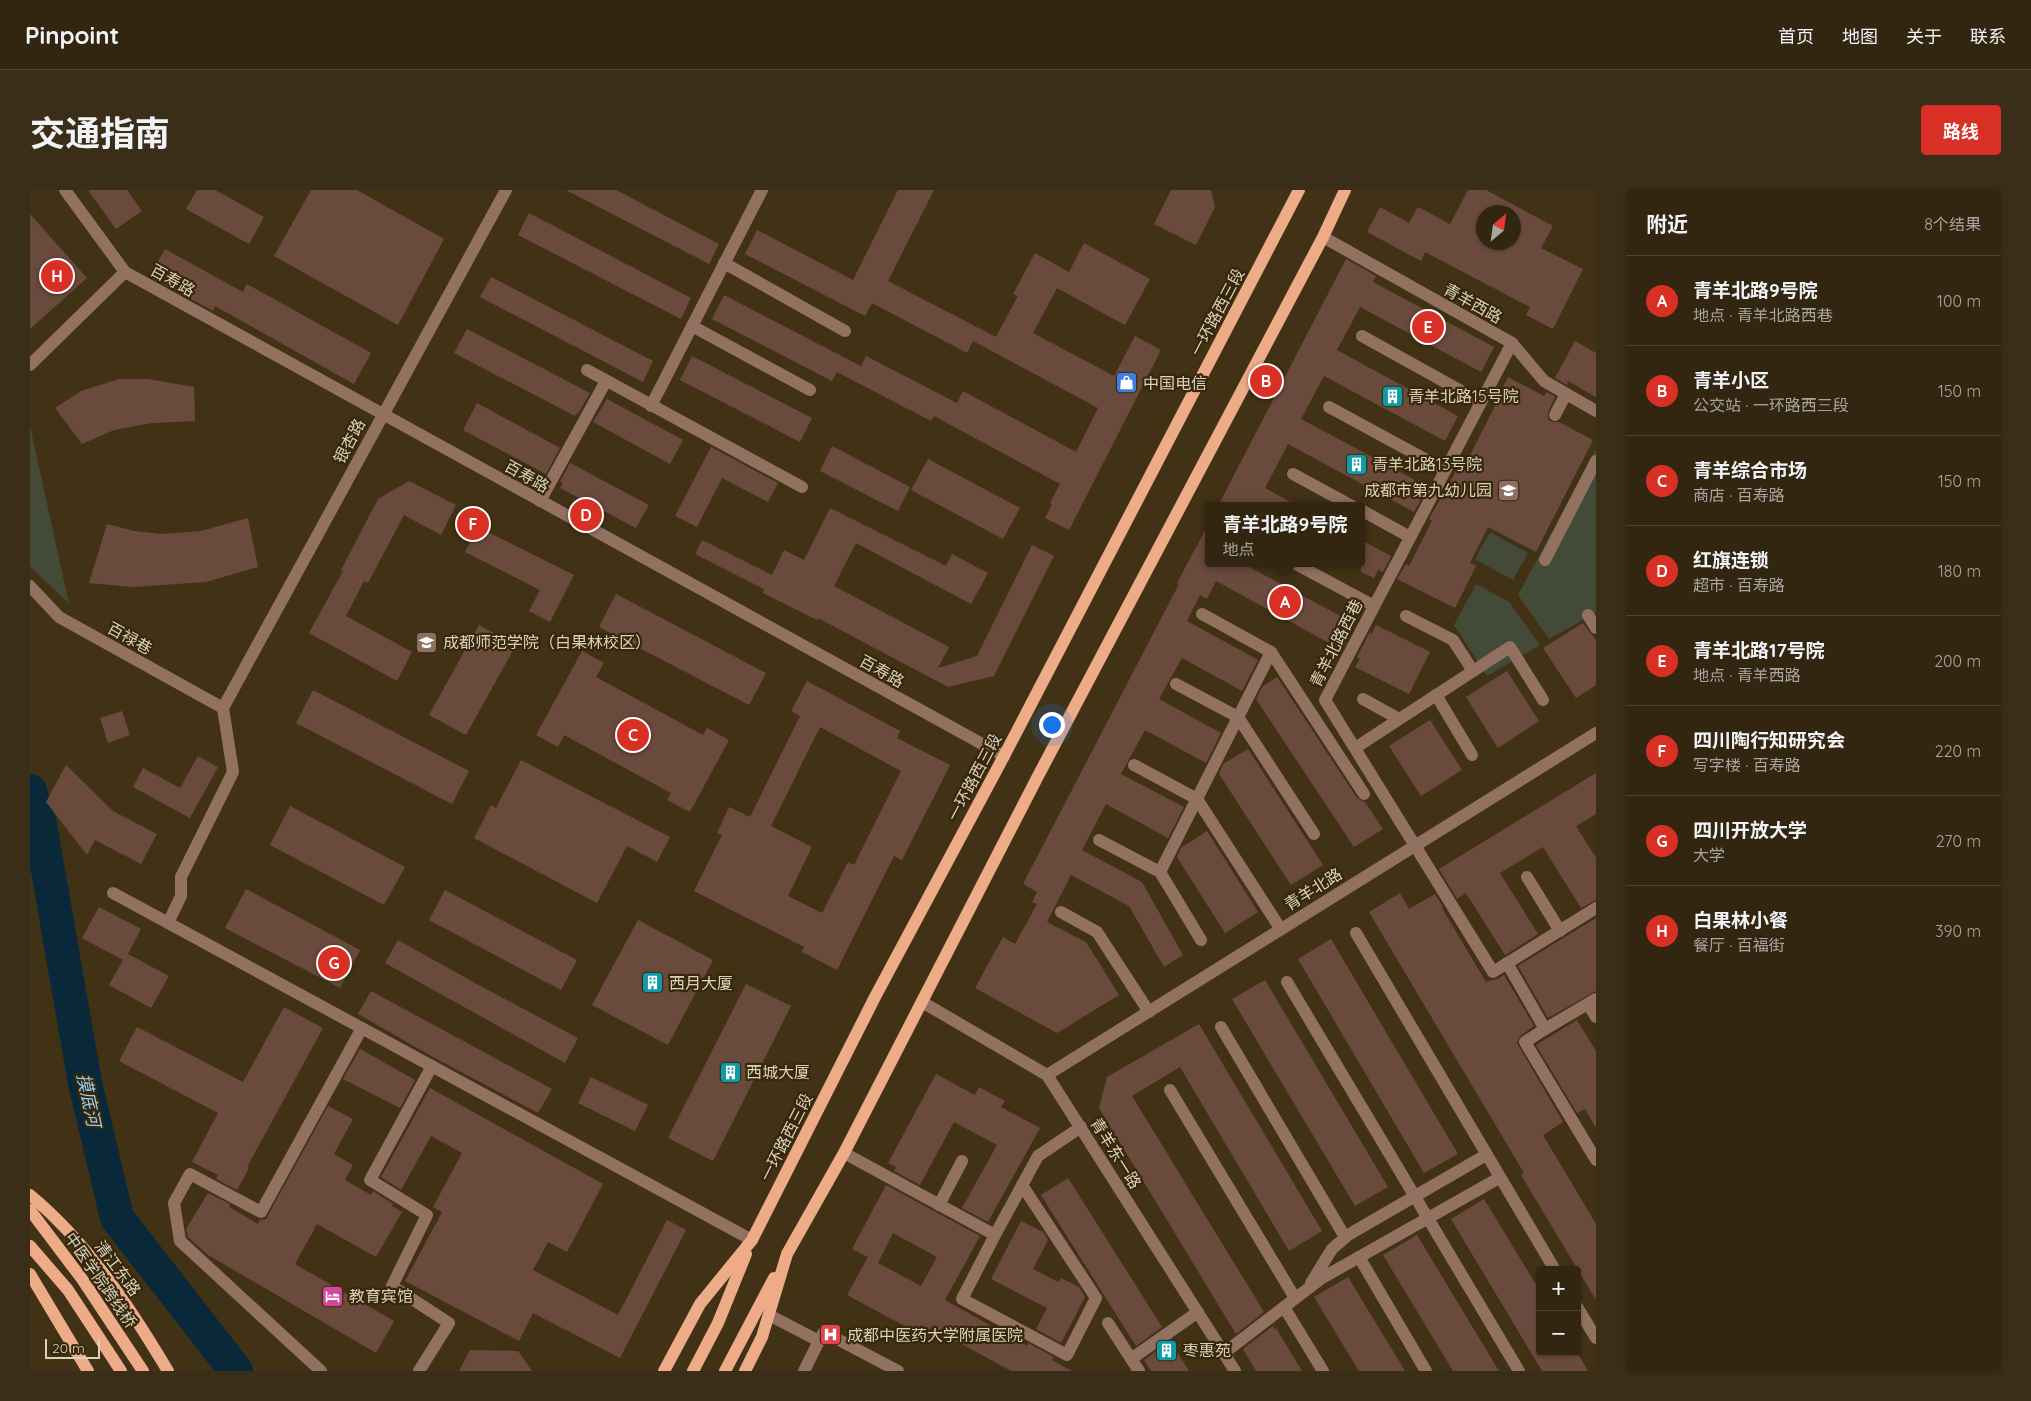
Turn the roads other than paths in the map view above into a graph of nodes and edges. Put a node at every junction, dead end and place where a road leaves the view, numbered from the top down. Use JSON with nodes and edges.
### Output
{"nodes":[{"id":1,"x":65,"y":190,"type":"edge"},
{"id":2,"x":506,"y":190,"type":"edge"},
{"id":3,"x":762,"y":190,"type":"edge"},
{"id":4,"x":1299,"y":190,"type":"edge"},
{"id":5,"x":1345,"y":190,"type":"edge"},
{"id":6,"x":1323,"y":237,"type":"junction"},
{"id":7,"x":724,"y":263,"type":"junction"},
{"id":8,"x":125,"y":272,"type":"junction"},
{"id":9,"x":692,"y":326,"type":"junction"},
{"id":10,"x":845,"y":331,"type":"dead end"},
{"id":11,"x":1362,"y":336,"type":"dead end"},
{"id":12,"x":1512,"y":343,"type":"junction"},
{"id":13,"x":30,"y":365,"type":"edge"},
{"id":14,"x":587,"y":370,"type":"dead end"},
{"id":15,"x":606,"y":381,"type":"junction"},
{"id":16,"x":810,"y":390,"type":"dead end"},
{"id":17,"x":1566,"y":394,"type":"junction"},
{"id":18,"x":1481,"y":402,"type":"junction"},
{"id":19,"x":651,"y":406,"type":"junction"},
{"id":20,"x":1329,"y":407,"type":"dead end"},
{"id":21,"x":1596,"y":411,"type":"edge"},
{"id":22,"x":382,"y":414,"type":"junction"},
{"id":23,"x":1555,"y":415,"type":"dead end"},
{"id":24,"x":1596,"y":461,"type":"edge"},
{"id":25,"x":1445,"y":470,"type":"junction"},
{"id":26,"x":1293,"y":474,"type":"dead end"},
{"id":27,"x":802,"y":487,"type":"dead end"},
{"id":28,"x":540,"y":501,"type":"junction"},
{"id":29,"x":1345,"y":502,"type":"edge"},
{"id":30,"x":1365,"y":512,"type":"edge"},
{"id":31,"x":1410,"y":536,"type":"junction"},
{"id":32,"x":1545,"y":560,"type":"dead end"},
{"id":33,"x":1301,"y":567,"type":"edge"},
{"id":34,"x":30,"y":586,"type":"edge"},
{"id":35,"x":1374,"y":606,"type":"junction"},
{"id":36,"x":1202,"y":614,"type":"dead end"},
{"id":37,"x":1588,"y":615,"type":"dead end"},
{"id":38,"x":1406,"y":616,"type":"dead end"},
{"id":39,"x":1596,"y":628,"type":"edge"},
{"id":40,"x":1271,"y":652,"type":"junction"},
{"id":41,"x":1473,"y":671,"type":"junction"},
{"id":42,"x":1176,"y":684,"type":"dead end"},
{"id":43,"x":1436,"y":696,"type":"junction"},
{"id":44,"x":1363,"y":699,"type":"dead end"},
{"id":45,"x":1543,"y":700,"type":"dead end"},
{"id":46,"x":223,"y":708,"type":"junction"},
{"id":47,"x":1238,"y":717,"type":"junction"},
{"id":48,"x":1399,"y":719,"type":"junction"},
{"id":49,"x":1596,"y":733,"type":"edge"},
{"id":50,"x":1355,"y":748,"type":"junction"},
{"id":51,"x":1472,"y":755,"type":"dead end"},
{"id":52,"x":1004,"y":756,"type":"junction"},
{"id":53,"x":1134,"y":765,"type":"dead end"},
{"id":54,"x":1364,"y":794,"type":"dead end"},
{"id":55,"x":1197,"y":799,"type":"junction"},
{"id":56,"x":1314,"y":834,"type":"dead end"},
{"id":57,"x":1099,"y":840,"type":"dead end"},
{"id":58,"x":1416,"y":845,"type":"junction"},
{"id":59,"x":1160,"y":872,"type":"junction"},
{"id":60,"x":1527,"y":877,"type":"dead end"},
{"id":61,"x":113,"y":893,"type":"dead end"},
{"id":62,"x":1596,"y":908,"type":"edge"},
{"id":63,"x":1061,"y":912,"type":"dead end"},
{"id":64,"x":168,"y":923,"type":"junction"},
{"id":65,"x":1280,"y":928,"type":"junction"},
{"id":66,"x":1560,"y":931,"type":"junction"},
{"id":67,"x":1356,"y":933,"type":"dead end"},
{"id":68,"x":1201,"y":940,"type":"dead end"},
{"id":69,"x":1507,"y":963,"type":"junction"},
{"id":70,"x":1287,"y":982,"type":"dead end"},
{"id":71,"x":1592,"y":1001,"type":"edge"},
{"id":72,"x":922,"y":1002,"type":"junction"},
{"id":73,"x":1149,"y":1012,"type":"junction"},
{"id":74,"x":1596,"y":1017,"type":"edge"},
{"id":75,"x":1221,"y":1027,"type":"dead end"},
{"id":76,"x":362,"y":1028,"type":"junction"},
{"id":77,"x":1546,"y":1029,"type":"junction"},
{"id":78,"x":432,"y":1066,"type":"junction"},
{"id":79,"x":1048,"y":1075,"type":"junction"},
{"id":80,"x":1170,"y":1090,"type":"dead end"},
{"id":81,"x":1081,"y":1127,"type":"junction"},
{"id":82,"x":844,"y":1153,"type":"junction"},
{"id":83,"x":1486,"y":1155,"type":"junction"},
{"id":84,"x":1596,"y":1160,"type":"edge"},
{"id":85,"x":962,"y":1161,"type":"dead end"},
{"id":86,"x":1499,"y":1178,"type":"junction"},
{"id":87,"x":1022,"y":1185,"type":"junction"},
{"id":88,"x":30,"y":1195,"type":"edge"},
{"id":89,"x":1414,"y":1197,"type":"junction"},
{"id":90,"x":939,"y":1205,"type":"junction"},
{"id":91,"x":30,"y":1210,"type":"edge"},
{"id":92,"x":1428,"y":1218,"type":"junction"},
{"id":93,"x":996,"y":1235,"type":"junction"},
{"id":94,"x":1345,"y":1237,"type":"junction"},
{"id":95,"x":752,"y":1240,"type":"junction"},
{"id":96,"x":30,"y":1246,"type":"edge"},
{"id":97,"x":787,"y":1254,"type":"junction"},
{"id":98,"x":1359,"y":1257,"type":"junction"},
{"id":99,"x":1553,"y":1266,"type":"edge"},
{"id":100,"x":30,"y":1274,"type":"edge"},
{"id":101,"x":1306,"y":1290,"type":"junction"},
{"id":102,"x":1296,"y":1298,"type":"junction"},
{"id":103,"x":1284,"y":1307,"type":"junction"},
{"id":104,"x":1579,"y":1311,"type":"edge"},
{"id":105,"x":1198,"y":1312,"type":"junction"},
{"id":106,"x":769,"y":1315,"type":"junction"},
{"id":107,"x":1108,"y":1323,"type":"dead end"},
{"id":108,"x":1596,"y":1338,"type":"edge"},
{"id":109,"x":818,"y":1341,"type":"junction"},
{"id":110,"x":1224,"y":1353,"type":"junction"},
{"id":111,"x":1131,"y":1359,"type":"junction"},
{"id":112,"x":88,"y":1371,"type":"edge"},
{"id":113,"x":121,"y":1371,"type":"edge"},
{"id":114,"x":143,"y":1371,"type":"edge"},
{"id":115,"x":168,"y":1371,"type":"edge"},
{"id":116,"x":322,"y":1371,"type":"edge"},
{"id":117,"x":420,"y":1371,"type":"edge"},
{"id":118,"x":664,"y":1371,"type":"edge"},
{"id":119,"x":693,"y":1371,"type":"edge"},
{"id":120,"x":725,"y":1371,"type":"edge"},
{"id":121,"x":745,"y":1371,"type":"edge"},
{"id":122,"x":804,"y":1371,"type":"edge"},
{"id":123,"x":898,"y":1371,"type":"edge"},
{"id":124,"x":1139,"y":1371,"type":"edge"},
{"id":125,"x":1236,"y":1371,"type":"edge"},
{"id":126,"x":1322,"y":1371,"type":"edge"},
{"id":127,"x":1426,"y":1371,"type":"edge"},
{"id":128,"x":1519,"y":1371,"type":"edge"}],
"edges":[{"from":1,"to":8,"type":"street","name":"百寿路"},
{"from":2,"to":22,"type":"street","name":"银杏路"},
{"from":3,"to":7,"type":"street"},
{"from":4,"to":52,"type":"main road","name":"一环路西三段"},
{"from":5,"to":6,"type":"main road"},
{"from":6,"to":12,"type":"street","name":"青羊西路"},
{"from":6,"to":72,"type":"main road"},
{"from":7,"to":9,"type":"street"},
{"from":7,"to":10,"type":"street"},
{"from":8,"to":13,"type":"street"},
{"from":8,"to":22,"type":"street","name":"百寿路"},
{"from":9,"to":16,"type":"street"},
{"from":9,"to":19,"type":"street"},
{"from":11,"to":18,"type":"street"},
{"from":12,"to":17,"type":"street","name":"青羊西路"},
{"from":12,"to":18,"type":"street","name":"青羊北路西巷"},
{"from":14,"to":15,"type":"street"},
{"from":15,"to":19,"type":"street"},
{"from":15,"to":28,"type":"street"},
{"from":17,"to":21,"type":"street","name":"青羊西路"},
{"from":17,"to":23,"type":"street"},
{"from":18,"to":25,"type":"street","name":"青羊北路西巷"},
{"from":19,"to":27,"type":"street"},
{"from":20,"to":25,"type":"street"},
{"from":22,"to":28,"type":"street","name":"百寿路"},
{"from":22,"to":46,"type":"street","name":"银杏路"},
{"from":24,"to":32,"type":"street"},
{"from":25,"to":31,"type":"street","name":"青羊北路西巷"},
{"from":26,"to":29,"type":"street"},
{"from":28,"to":52,"type":"street","name":"百寿路"},
{"from":30,"to":31,"type":"street"},
{"from":31,"to":35,"type":"street","name":"青羊北路西巷"},
{"from":33,"to":35,"type":"street"},
{"from":34,"to":46,"type":"street","name":"百禄巷"},
{"from":35,"to":50,"type":"street","name":"青羊北路西巷"},
{"from":36,"to":40,"type":"street"},
{"from":37,"to":39,"type":"street"},
{"from":38,"to":41,"type":"street"},
{"from":40,"to":47,"type":"street"},
{"from":40,"to":54,"type":"street"},
{"from":41,"to":43,"type":"street"},
{"from":41,"to":45,"type":"street"},
{"from":42,"to":47,"type":"street"},
{"from":43,"to":48,"type":"street"},
{"from":43,"to":51,"type":"street"},
{"from":44,"to":48,"type":"street"},
{"from":46,"to":64,"type":"street"},
{"from":47,"to":55,"type":"street"},
{"from":47,"to":56,"type":"street"},
{"from":48,"to":50,"type":"street"},
{"from":49,"to":58,"type":"street","name":"青羊北路"},
{"from":50,"to":58,"type":"street","name":"青羊北路西巷"},
{"from":52,"to":95,"type":"main road","name":"一环路西三段"},
{"from":53,"to":55,"type":"street"},
{"from":55,"to":59,"type":"street"},
{"from":55,"to":65,"type":"street"},
{"from":57,"to":59,"type":"street"},
{"from":58,"to":65,"type":"street","name":"青羊北路"},
{"from":58,"to":69,"type":"street","name":"青羊北路西巷"},
{"from":59,"to":68,"type":"street"},
{"from":60,"to":66,"type":"street"},
{"from":61,"to":64,"type":"street"},
{"from":62,"to":66,"type":"street"},
{"from":63,"to":73,"type":"street"},
{"from":64,"to":76,"type":"street"},
{"from":65,"to":73,"type":"street","name":"青羊北路"},
{"from":66,"to":69,"type":"street"},
{"from":67,"to":83,"type":"street"},
{"from":69,"to":77,"type":"street"},
{"from":70,"to":89,"type":"street"},
{"from":71,"to":74,"type":"street"},
{"from":71,"to":77,"type":"street"},
{"from":72,"to":79,"type":"street","name":"青羊东一路"},
{"from":72,"to":82,"type":"main road"},
{"from":73,"to":79,"type":"street","name":"青羊北路"},
{"from":75,"to":94,"type":"street"},
{"from":76,"to":78,"type":"street"},
{"from":76,"to":116,"type":"street"},
{"from":77,"to":84,"type":"street"},
{"from":78,"to":95,"type":"street"},
{"from":78,"to":117,"type":"street"},
{"from":79,"to":81,"type":"street","name":"青羊东一路"},
{"from":80,"to":102,"type":"street"},
{"from":81,"to":87,"type":"street"},
{"from":81,"to":105,"type":"street","name":"青羊东一路"},
{"from":82,"to":90,"type":"street"},
{"from":82,"to":97,"type":"main road"},
{"from":83,"to":86,"type":"street"},
{"from":83,"to":89,"type":"street"},
{"from":85,"to":90,"type":"street"},
{"from":86,"to":92,"type":"street"},
{"from":86,"to":99,"type":"street"},
{"from":87,"to":93,"type":"street"},
{"from":87,"to":93,"type":"street"},
{"from":88,"to":115,"type":"main road","name":"清江东路"},
{"from":89,"to":92,"type":"street"},
{"from":89,"to":94,"type":"street"},
{"from":90,"to":93,"type":"street"},
{"from":91,"to":114,"type":"main road","name":"中医学院跨线桥"},
{"from":92,"to":98,"type":"street"},
{"from":92,"to":128,"type":"street"},
{"from":94,"to":101,"type":"street"},
{"from":95,"to":118,"type":"main road","name":"一环路西三段"},
{"from":95,"to":119,"type":"main road"},
{"from":96,"to":113,"type":"main road","name":"中医学院跨线桥"},
{"from":97,"to":106,"type":"main road"},
{"from":97,"to":120,"type":"main road"},
{"from":98,"to":101,"type":"street"},
{"from":98,"to":127,"type":"street"},
{"from":100,"to":112,"type":"main road"},
{"from":101,"to":102,"type":"street"},
{"from":102,"to":103,"type":"street"},
{"from":103,"to":110,"type":"street"},
{"from":103,"to":126,"type":"street"},
{"from":104,"to":108,"type":"street"},
{"from":105,"to":110,"type":"street","name":"青羊东一路"},
{"from":105,"to":111,"type":"street"},
{"from":106,"to":109,"type":"street"},
{"from":106,"to":121,"type":"main road"},
{"from":107,"to":111,"type":"street"},
{"from":109,"to":122,"type":"street"},
{"from":109,"to":123,"type":"street"},
{"from":110,"to":125,"type":"street","name":"青羊东一路"},
{"from":111,"to":124,"type":"street"}]}
